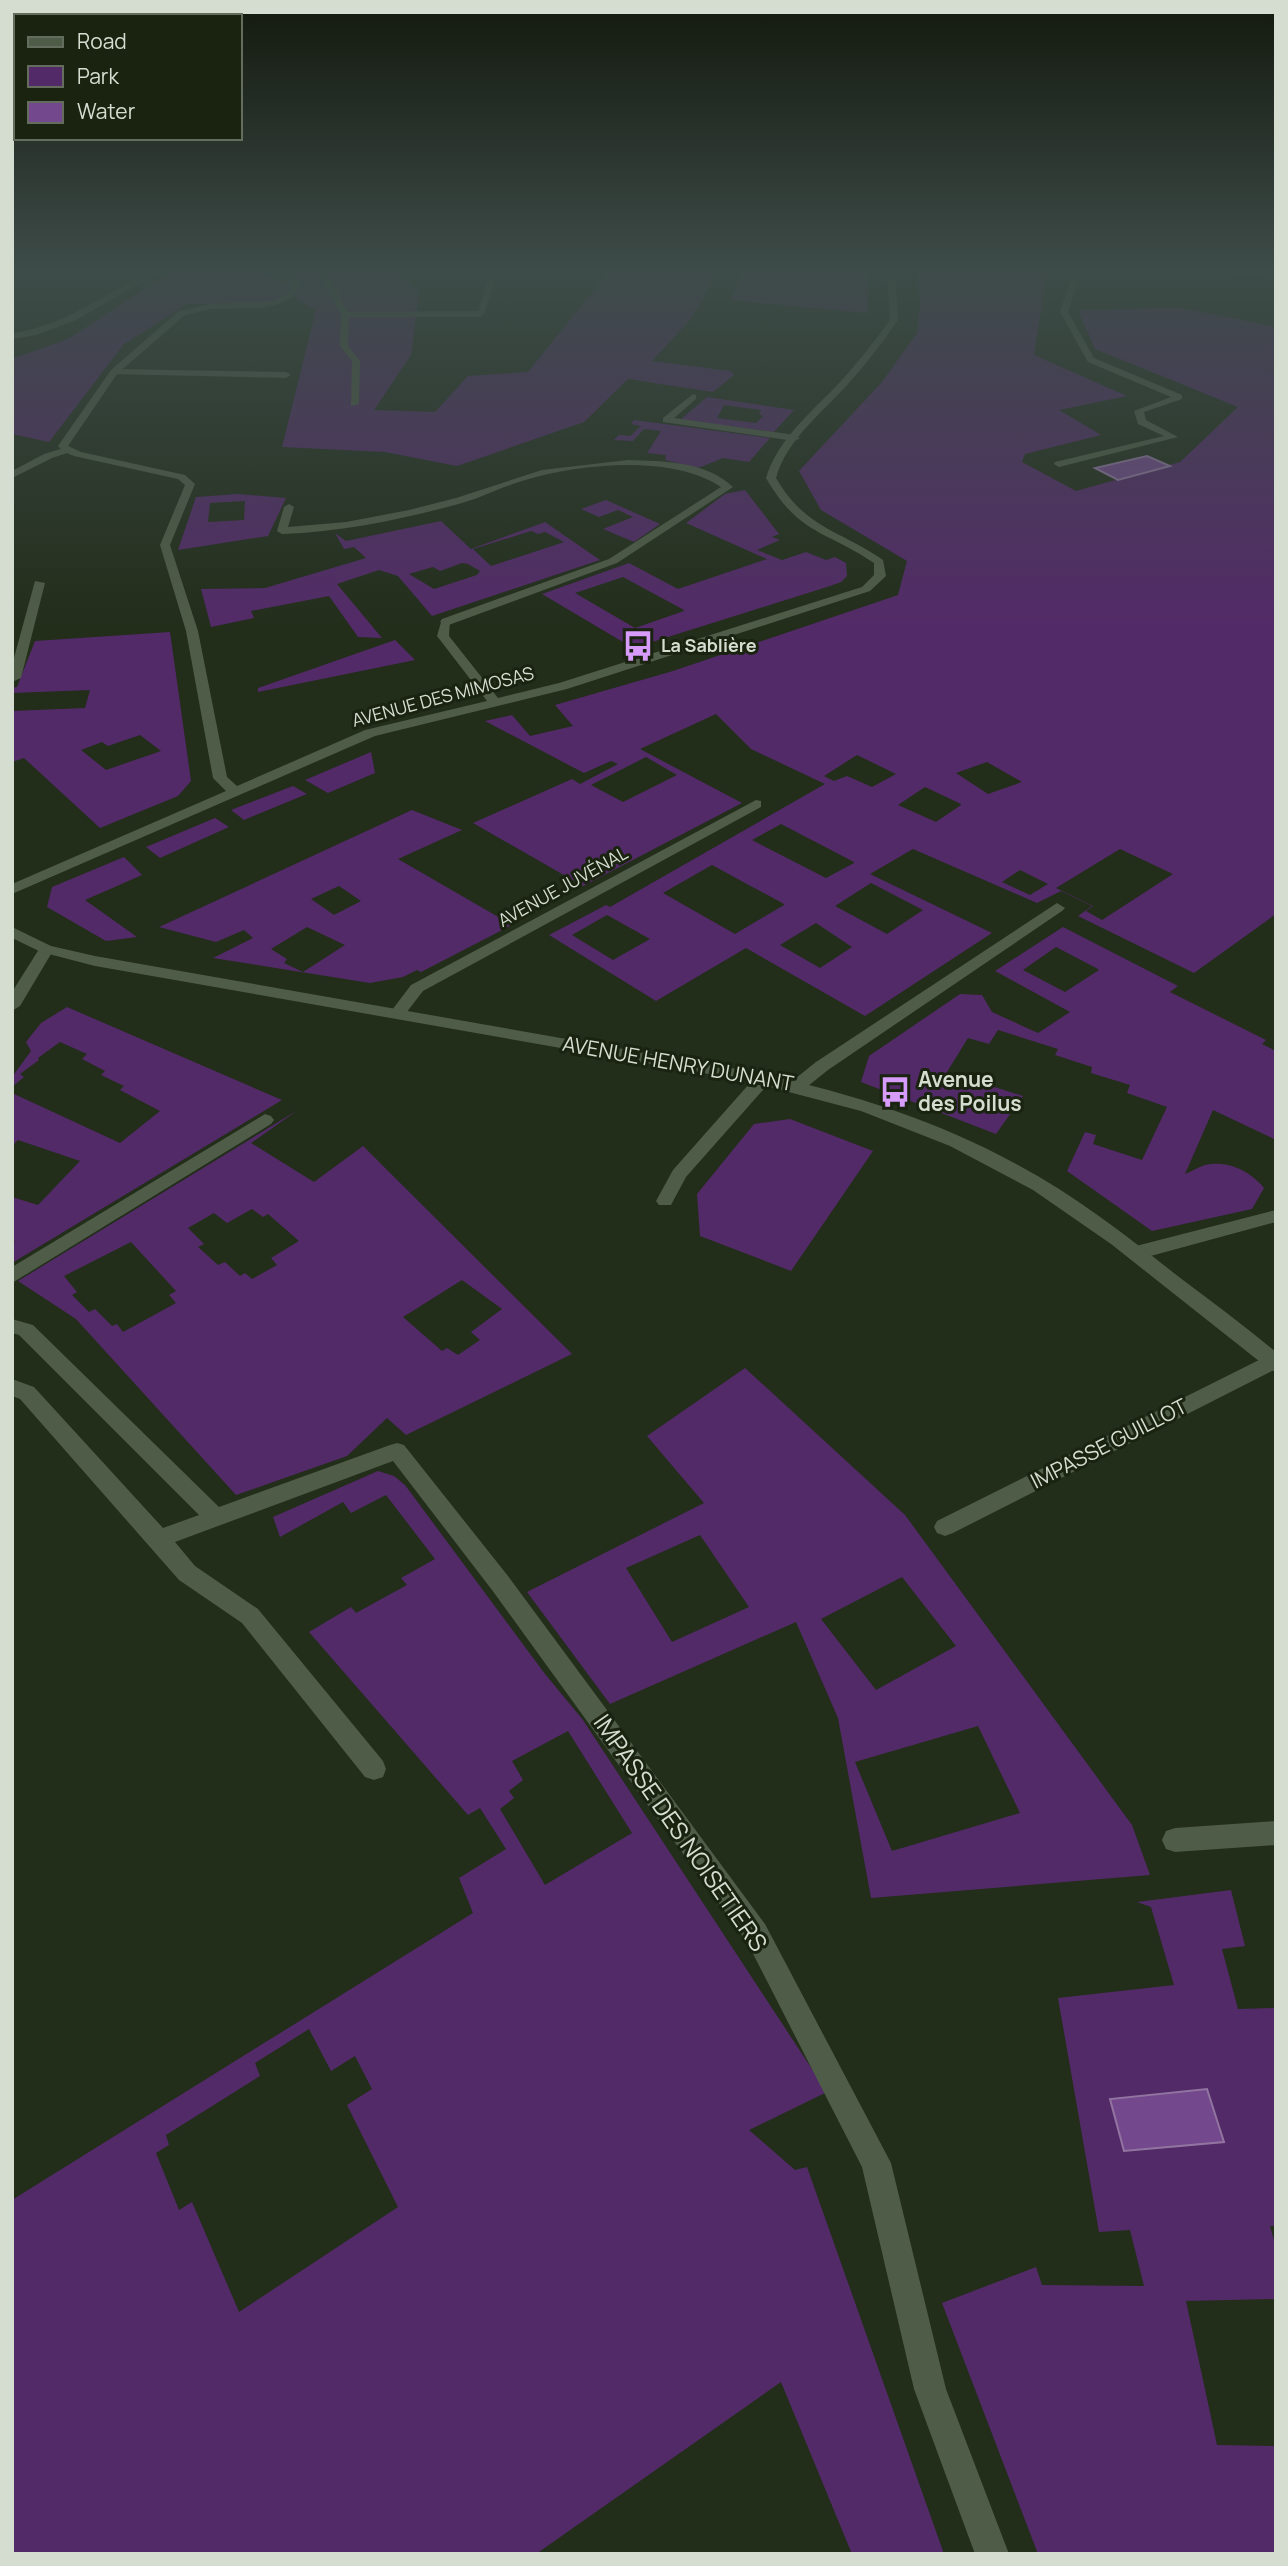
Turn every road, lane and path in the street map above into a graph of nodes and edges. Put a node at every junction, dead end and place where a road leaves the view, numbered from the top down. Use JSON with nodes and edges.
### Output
{"nodes":[{"id":1,"x":102,"y":389,"type":"edge"},
{"id":2,"x":355,"y":389,"type":"edge"},
{"id":3,"x":836,"y":389,"type":"edge"},
{"id":4,"x":1160,"y":389,"type":"edge"},
{"id":5,"x":693,"y":397,"type":"dead end"},
{"id":6,"x":354,"y":404,"type":"dead end"},
{"id":7,"x":795,"y":438,"type":"junction"},
{"id":8,"x":67,"y":450,"type":"junction"},
{"id":9,"x":1059,"y":464,"type":"dead end"},
{"id":10,"x":12,"y":475,"type":"edge"},
{"id":11,"x":289,"y":507,"type":"dead end"},
{"id":12,"x":39,"y":583,"type":"dead end"},
{"id":13,"x":12,"y":678,"type":"edge"},
{"id":14,"x":495,"y":704,"type":"junction"},
{"id":15,"x":234,"y":790,"type":"junction"},
{"id":16,"x":756,"y":804,"type":"dead end"},
{"id":17,"x":12,"y":890,"type":"edge"},
{"id":18,"x":1057,"y":908,"type":"dead end"},
{"id":19,"x":12,"y":932,"type":"edge"},
{"id":20,"x":46,"y":949,"type":"junction"},
{"id":21,"x":12,"y":1006,"type":"edge"},
{"id":22,"x":397,"y":1014,"type":"junction"},
{"id":23,"x":763,"y":1079,"type":"junction"},
{"id":24,"x":797,"y":1086,"type":"junction"},
{"id":25,"x":265,"y":1120,"type":"dead end"},
{"id":26,"x":665,"y":1201,"type":"dead end"},
{"id":27,"x":1276,"y":1216,"type":"edge"},
{"id":28,"x":1136,"y":1253,"type":"junction"},
{"id":29,"x":12,"y":1276,"type":"edge"},
{"id":30,"x":12,"y":1326,"type":"edge"},
{"id":31,"x":1274,"y":1362,"type":"edge"},
{"id":32,"x":12,"y":1387,"type":"edge"},
{"id":33,"x":217,"y":1519,"type":"junction"},
{"id":34,"x":944,"y":1527,"type":"dead end"},
{"id":35,"x":159,"y":1539,"type":"junction"},
{"id":36,"x":374,"y":1769,"type":"dead end"},
{"id":37,"x":1276,"y":1833,"type":"edge"},
{"id":38,"x":1175,"y":1840,"type":"dead end"},
{"id":39,"x":992,"y":2554,"type":"edge"}],
"edges":[{"from":1,"to":8,"type":"street"},
{"from":2,"to":6,"type":"street"},
{"from":3,"to":7,"type":"street"},
{"from":4,"to":9,"type":"street"},
{"from":5,"to":7,"type":"street"},
{"from":7,"to":14,"type":"street","name":"AVENUE DES MIMOSAS"},
{"from":8,"to":10,"type":"street"},
{"from":8,"to":15,"type":"street"},
{"from":11,"to":14,"type":"street"},
{"from":12,"to":13,"type":"street"},
{"from":14,"to":15,"type":"street","name":"AVENUE DES MIMOSAS"},
{"from":15,"to":17,"type":"street","name":"AVENUE DES MIMOSAS"},
{"from":16,"to":22,"type":"street","name":"AVENUE JUVÉNAL"},
{"from":18,"to":24,"type":"street"},
{"from":19,"to":20,"type":"street","name":"AVENUE HENRY DUNANT"},
{"from":20,"to":21,"type":"street"},
{"from":20,"to":22,"type":"street","name":"AVENUE HENRY DUNANT"},
{"from":22,"to":23,"type":"street","name":"AVENUE HENRY DUNANT"},
{"from":23,"to":24,"type":"street","name":"AVENUE HENRY DUNANT"},
{"from":23,"to":26,"type":"street"},
{"from":24,"to":28,"type":"street","name":"AVENUE HENRY DUNANT"},
{"from":25,"to":29,"type":"street"},
{"from":27,"to":28,"type":"street"},
{"from":28,"to":31,"type":"street","name":"AVENUE HENRY DUNANT"},
{"from":30,"to":33,"type":"street"},
{"from":31,"to":34,"type":"street","name":"IMPASSE GUILLOT"},
{"from":32,"to":35,"type":"street"},
{"from":33,"to":35,"type":"street","name":"IMPASSE DES NOISETIERS"},
{"from":33,"to":39,"type":"street","name":"IMPASSE DES NOISETIERS"},
{"from":35,"to":36,"type":"street"},
{"from":37,"to":38,"type":"street"}]}
